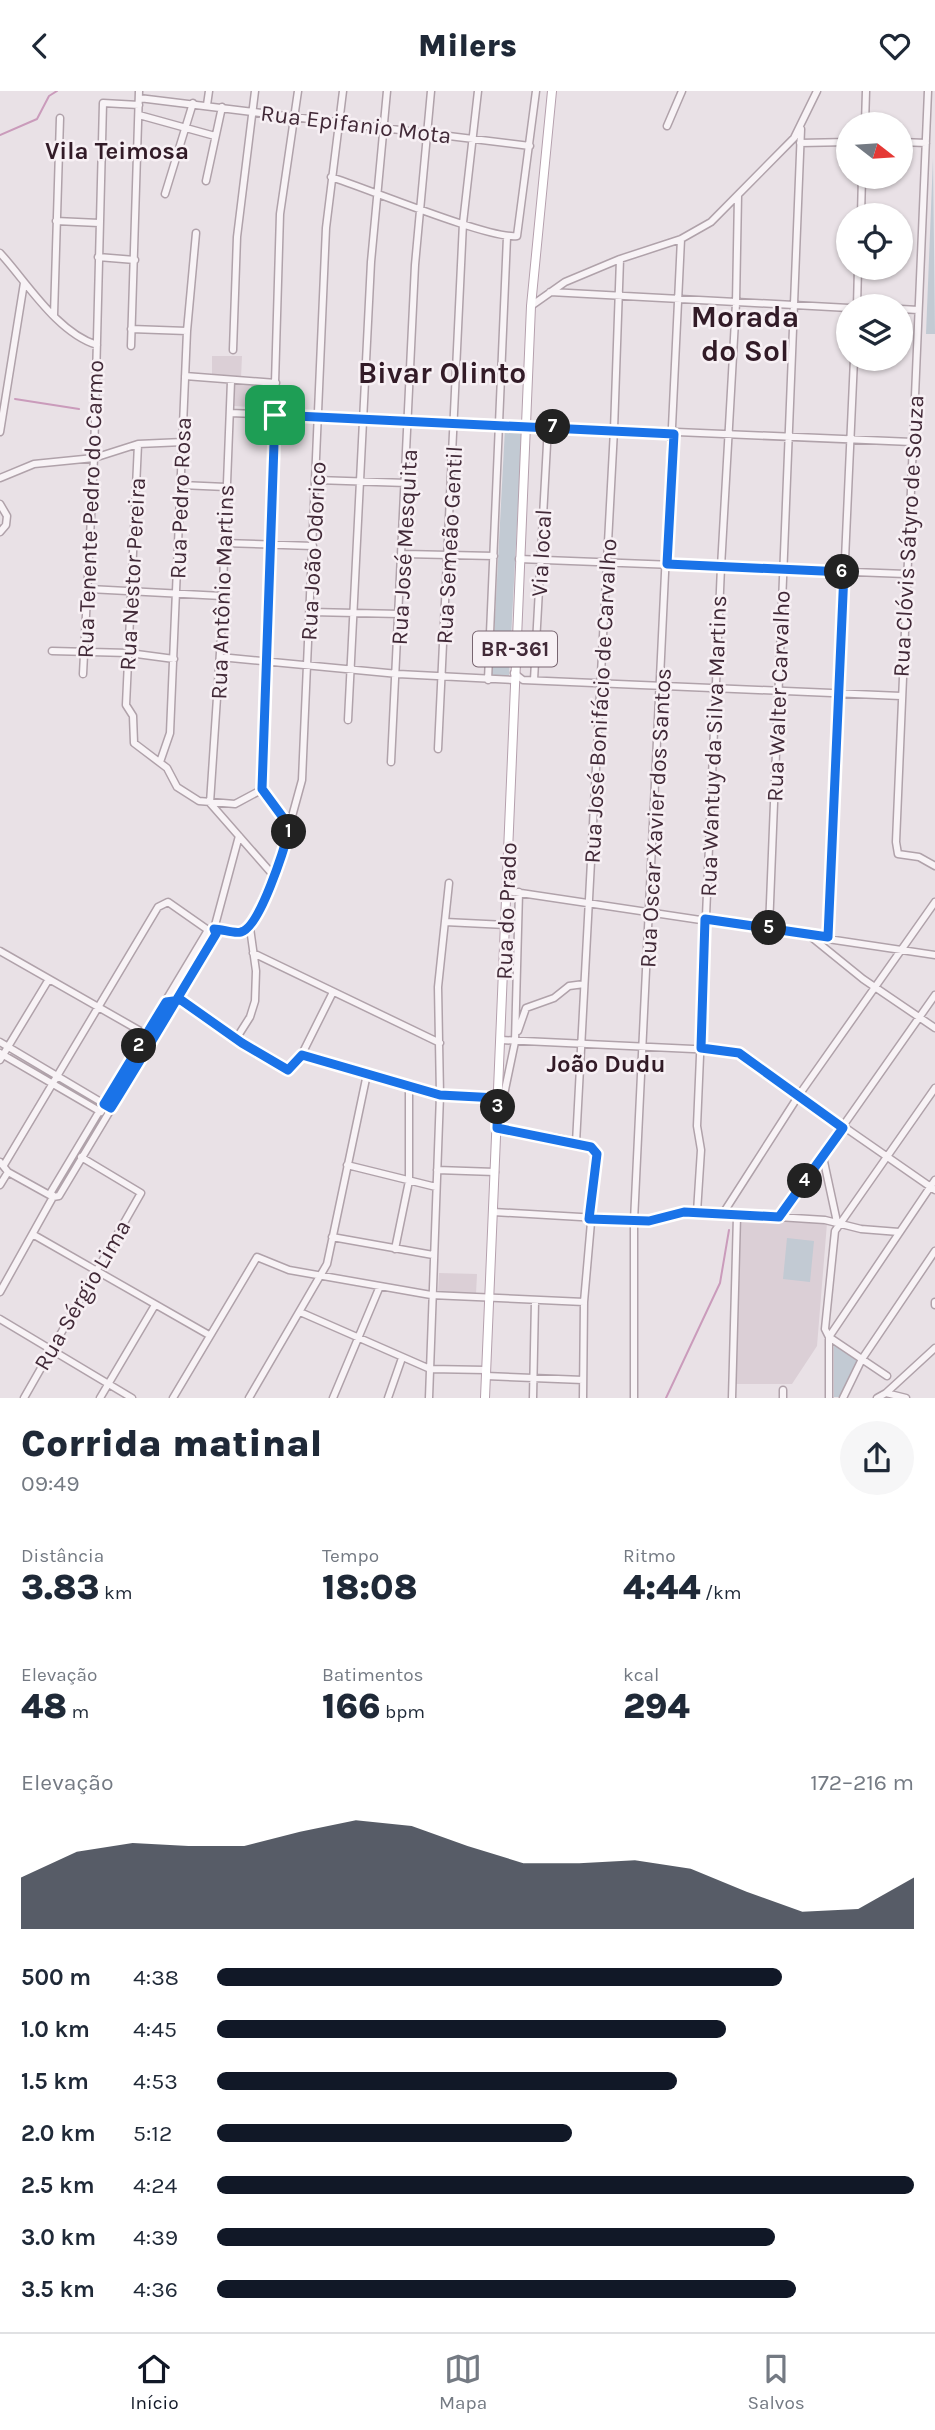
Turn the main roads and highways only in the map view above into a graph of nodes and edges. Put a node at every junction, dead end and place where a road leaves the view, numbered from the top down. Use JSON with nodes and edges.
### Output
{"nodes":[{"id":1,"x":552,"y":91,"type":"edge"},
{"id":2,"x":485,"y":1398,"type":"edge"}],
"edges":[{"from":1,"to":2,"type":"main road","name":"Rua do Prado","number":"BR-361"}]}
